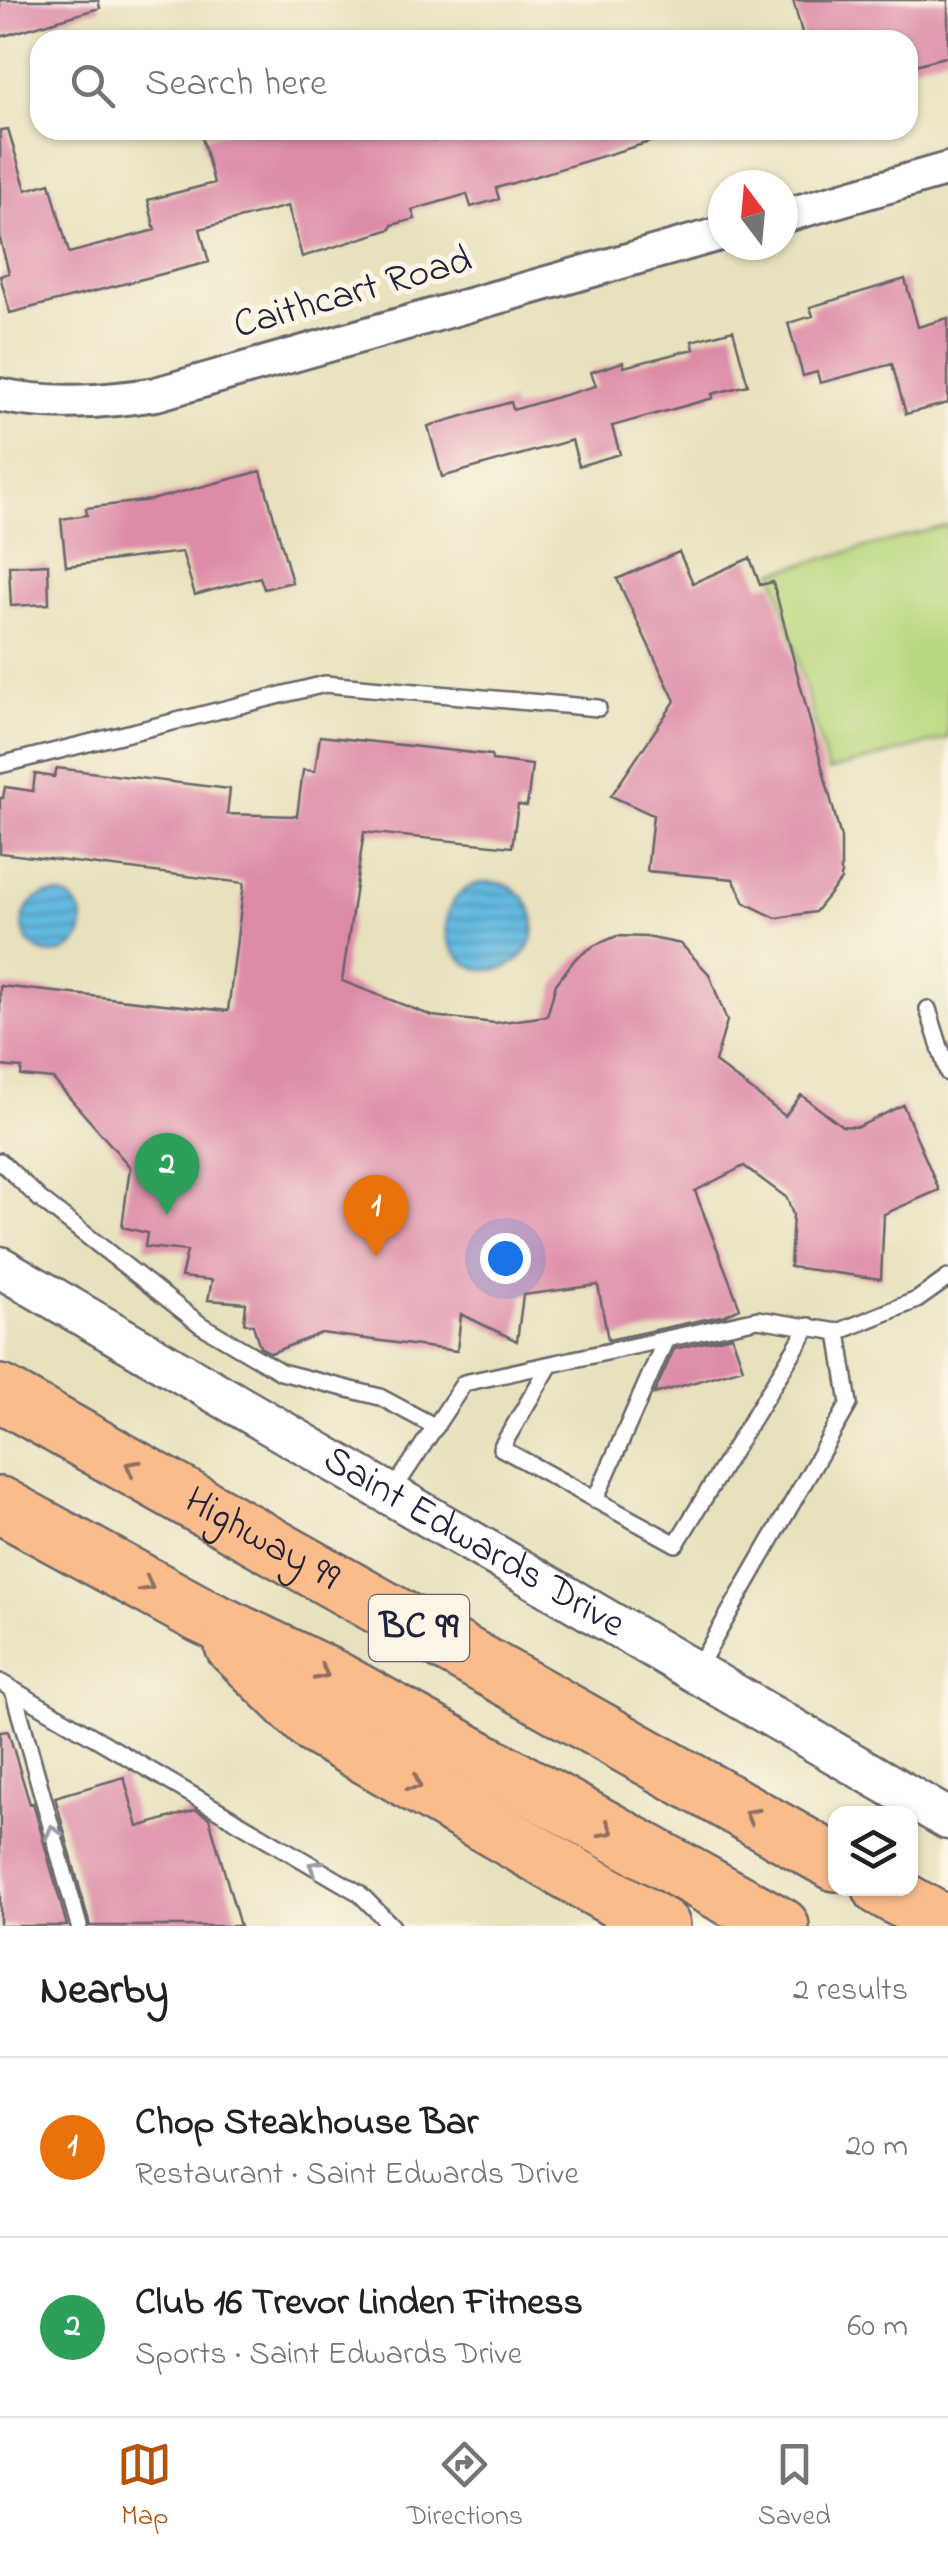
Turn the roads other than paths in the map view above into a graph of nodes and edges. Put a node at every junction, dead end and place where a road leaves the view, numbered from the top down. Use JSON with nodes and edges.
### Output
{"nodes":[{"id":1,"x":948,"y":169,"type":"edge"},
{"id":2,"x":798,"y":212,"type":"edge"},
{"id":3,"x":708,"y":237,"type":"edge"},
{"id":4,"x":1,"y":399,"type":"edge"},
{"id":5,"x":598,"y":708,"type":"dead end"},
{"id":6,"x":0,"y":765,"type":"edge"},
{"id":7,"x":928,"y":1009,"type":"dead end"},
{"id":8,"x":948,"y":1073,"type":"edge"},
{"id":9,"x":0,"y":1161,"type":"edge"},
{"id":10,"x":0,"y":1268,"type":"edge"},
{"id":11,"x":948,"y":1278,"type":"edge"},
{"id":12,"x":809,"y":1326,"type":"junction"},
{"id":13,"x":838,"y":1332,"type":"junction"},
{"id":14,"x":666,"y":1339,"type":"junction"},
{"id":15,"x":550,"y":1365,"type":"junction"},
{"id":16,"x":1,"y":1393,"type":"edge"},
{"id":17,"x":436,"y":1427,"type":"junction"},
{"id":18,"x":390,"y":1494,"type":"junction"},
{"id":19,"x":594,"y":1500,"type":"junction"},
{"id":20,"x":0,"y":1505,"type":"edge"},
{"id":21,"x":203,"y":1616,"type":"junction"},
{"id":22,"x":696,"y":1672,"type":"junction"},
{"id":23,"x":7,"y":1686,"type":"edge"},
{"id":24,"x":948,"y":1819,"type":"edge"},
{"id":25,"x":828,"y":1858,"type":"edge"},
{"id":26,"x":895,"y":1896,"type":"edge"},
{"id":27,"x":78,"y":1926,"type":"edge"},
{"id":28,"x":392,"y":1926,"type":"edge"},
{"id":29,"x":662,"y":1926,"type":"edge"},
{"id":30,"x":781,"y":1926,"type":"edge"},
{"id":31,"x":948,"y":1926,"type":"edge"}],
"edges":[{"from":1,"to":2,"type":"street"},
{"from":3,"to":4,"type":"street","name":"Caithcart Road"},
{"from":5,"to":6,"type":"lane"},
{"from":7,"to":8,"type":"lane"},
{"from":9,"to":17,"type":"lane"},
{"from":10,"to":18,"type":"street","name":"Saint Edwards Drive"},
{"from":11,"to":13,"type":"lane"},
{"from":12,"to":13,"type":"lane"},
{"from":12,"to":14,"type":"lane"},
{"from":12,"to":19,"type":"lane"},
{"from":13,"to":22,"type":"lane"},
{"from":14,"to":15,"type":"lane"},
{"from":14,"to":19,"type":"lane"},
{"from":15,"to":17,"type":"lane"},
{"from":15,"to":19,"type":"lane"},
{"from":25,"to":16,"type":"highway","name":"Highway 99","number":"BC 99","one_way":true},
{"from":17,"to":18,"type":"lane"},
{"from":18,"to":22,"type":"street","name":"Saint Edwards Drive"},
{"from":20,"to":21,"type":"highway","number":"BC 99","one_way":true},
{"from":21,"to":29,"type":"highway","one_way":true},
{"from":21,"to":30,"type":"highway","number":"BC 99","one_way":true},
{"from":22,"to":24,"type":"street","name":"Saint Edwards Drive"},
{"from":27,"to":23,"type":"lane","one_way":true},
{"from":28,"to":23,"type":"lane","one_way":true},
{"from":26,"to":31,"type":"highway"}]}
